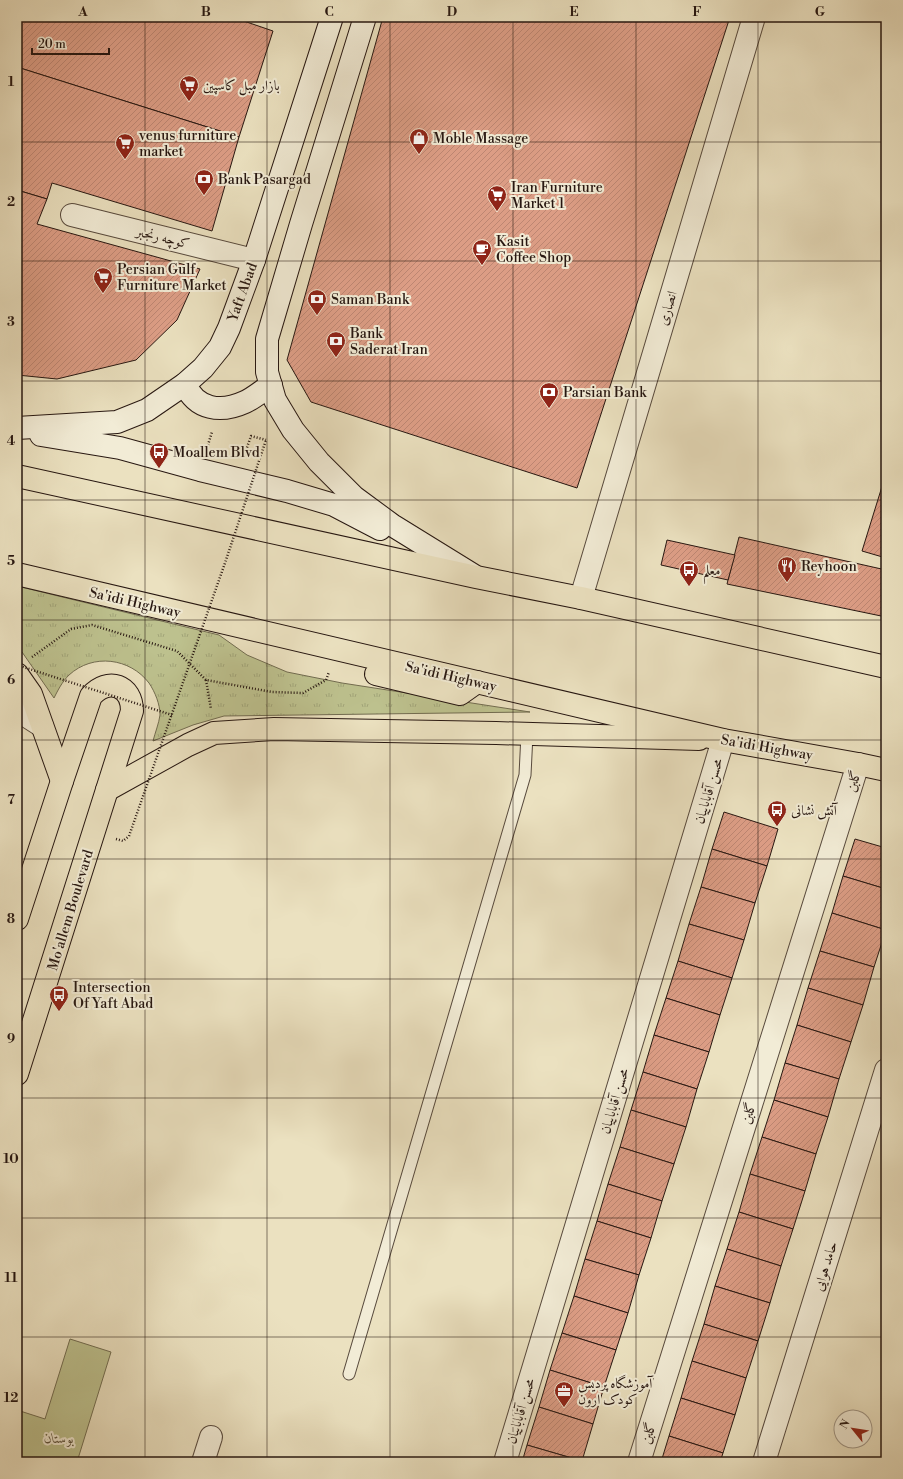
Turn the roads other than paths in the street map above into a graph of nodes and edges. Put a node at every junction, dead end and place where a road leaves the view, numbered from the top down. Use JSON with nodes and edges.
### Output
{"nodes":[{"id":1,"x":332,"y":17,"type":"edge"},
{"id":2,"x":365,"y":17,"type":"edge"},
{"id":3,"x":754,"y":17,"type":"edge"},
{"id":4,"x":72,"y":215,"type":"dead end"},
{"id":5,"x":254,"y":260,"type":"junction"},
{"id":6,"x":185,"y":384,"type":"junction"},
{"id":7,"x":271,"y":385,"type":"junction"},
{"id":8,"x":17,"y":428,"type":"edge"},
{"id":9,"x":17,"y":431,"type":"edge"},
{"id":10,"x":17,"y":476,"type":"edge"},
{"id":11,"x":17,"y":574,"type":"edge"},
{"id":12,"x":476,"y":577,"type":"junction"},
{"id":13,"x":581,"y":598,"type":"junction"},
{"id":14,"x":22,"y":667,"type":"edge"},
{"id":15,"x":886,"y":667,"type":"edge"},
{"id":16,"x":17,"y":710,"type":"edge"},
{"id":17,"x":42,"y":726,"type":"junction"},
{"id":18,"x":527,"y":734,"type":"junction"},
{"id":19,"x":723,"y":740,"type":"junction"},
{"id":20,"x":858,"y":764,"type":"junction"},
{"id":21,"x":886,"y":770,"type":"edge"},
{"id":22,"x":62,"y":781,"type":"junction"},
{"id":23,"x":107,"y":790,"type":"junction"},
{"id":24,"x":19,"y":907,"type":"edge"},
{"id":25,"x":886,"y":1070,"type":"edge"},
{"id":26,"x":17,"y":1074,"type":"edge"},
{"id":27,"x":349,"y":1374,"type":"dead end"},
{"id":28,"x":211,"y":1437,"type":"dead end"},
{"id":29,"x":203,"y":1462,"type":"edge"},
{"id":30,"x":505,"y":1462,"type":"edge"},
{"id":31,"x":639,"y":1462,"type":"edge"},
{"id":32,"x":764,"y":1462,"type":"edge"}],
"edges":[{"from":1,"to":5,"type":"street","name":"Yaft Abad"},
{"from":2,"to":7,"type":"street"},
{"from":3,"to":13,"type":"street","name":"انصاری"},
{"from":4,"to":5,"type":"street","name":"کوچه رنجبر"},
{"from":5,"to":6,"type":"street","name":"Yaft Abad"},
{"from":6,"to":7,"type":"street"},
{"from":6,"to":8,"type":"street","name":"Yaft Abad"},
{"from":7,"to":12,"type":"street"},
{"from":9,"to":12,"type":"street"},
{"from":10,"to":12,"type":"main road"},
{"from":11,"to":19,"type":"main road","name":"Sa'idi Highway"},
{"from":12,"to":13,"type":"main road"},
{"from":13,"to":15,"type":"main road"},
{"from":14,"to":17,"type":"main road"},
{"from":16,"to":17,"type":"street"},
{"from":17,"to":22,"type":"main road"},
{"from":18,"to":19,"type":"main road"},
{"from":18,"to":23,"type":"main road"},
{"from":18,"to":27,"type":"lane"},
{"from":19,"to":20,"type":"main road","name":"Sa'idi Highway"},
{"from":19,"to":30,"type":"street","name":"محسن آقاباباییان"},
{"from":20,"to":21,"type":"main road","name":"Sa'idi Highway"},
{"from":20,"to":31,"type":"street","name":"گلبن"},
{"from":22,"to":23,"type":"main road","name":"Mo'allem Boulevard"},
{"from":22,"to":24,"type":"main road"},
{"from":23,"to":26,"type":"main road","name":"Mo'allem Boulevard"},
{"from":25,"to":32,"type":"street","name":"حامد هوایی"},
{"from":28,"to":29,"type":"street"}]}
